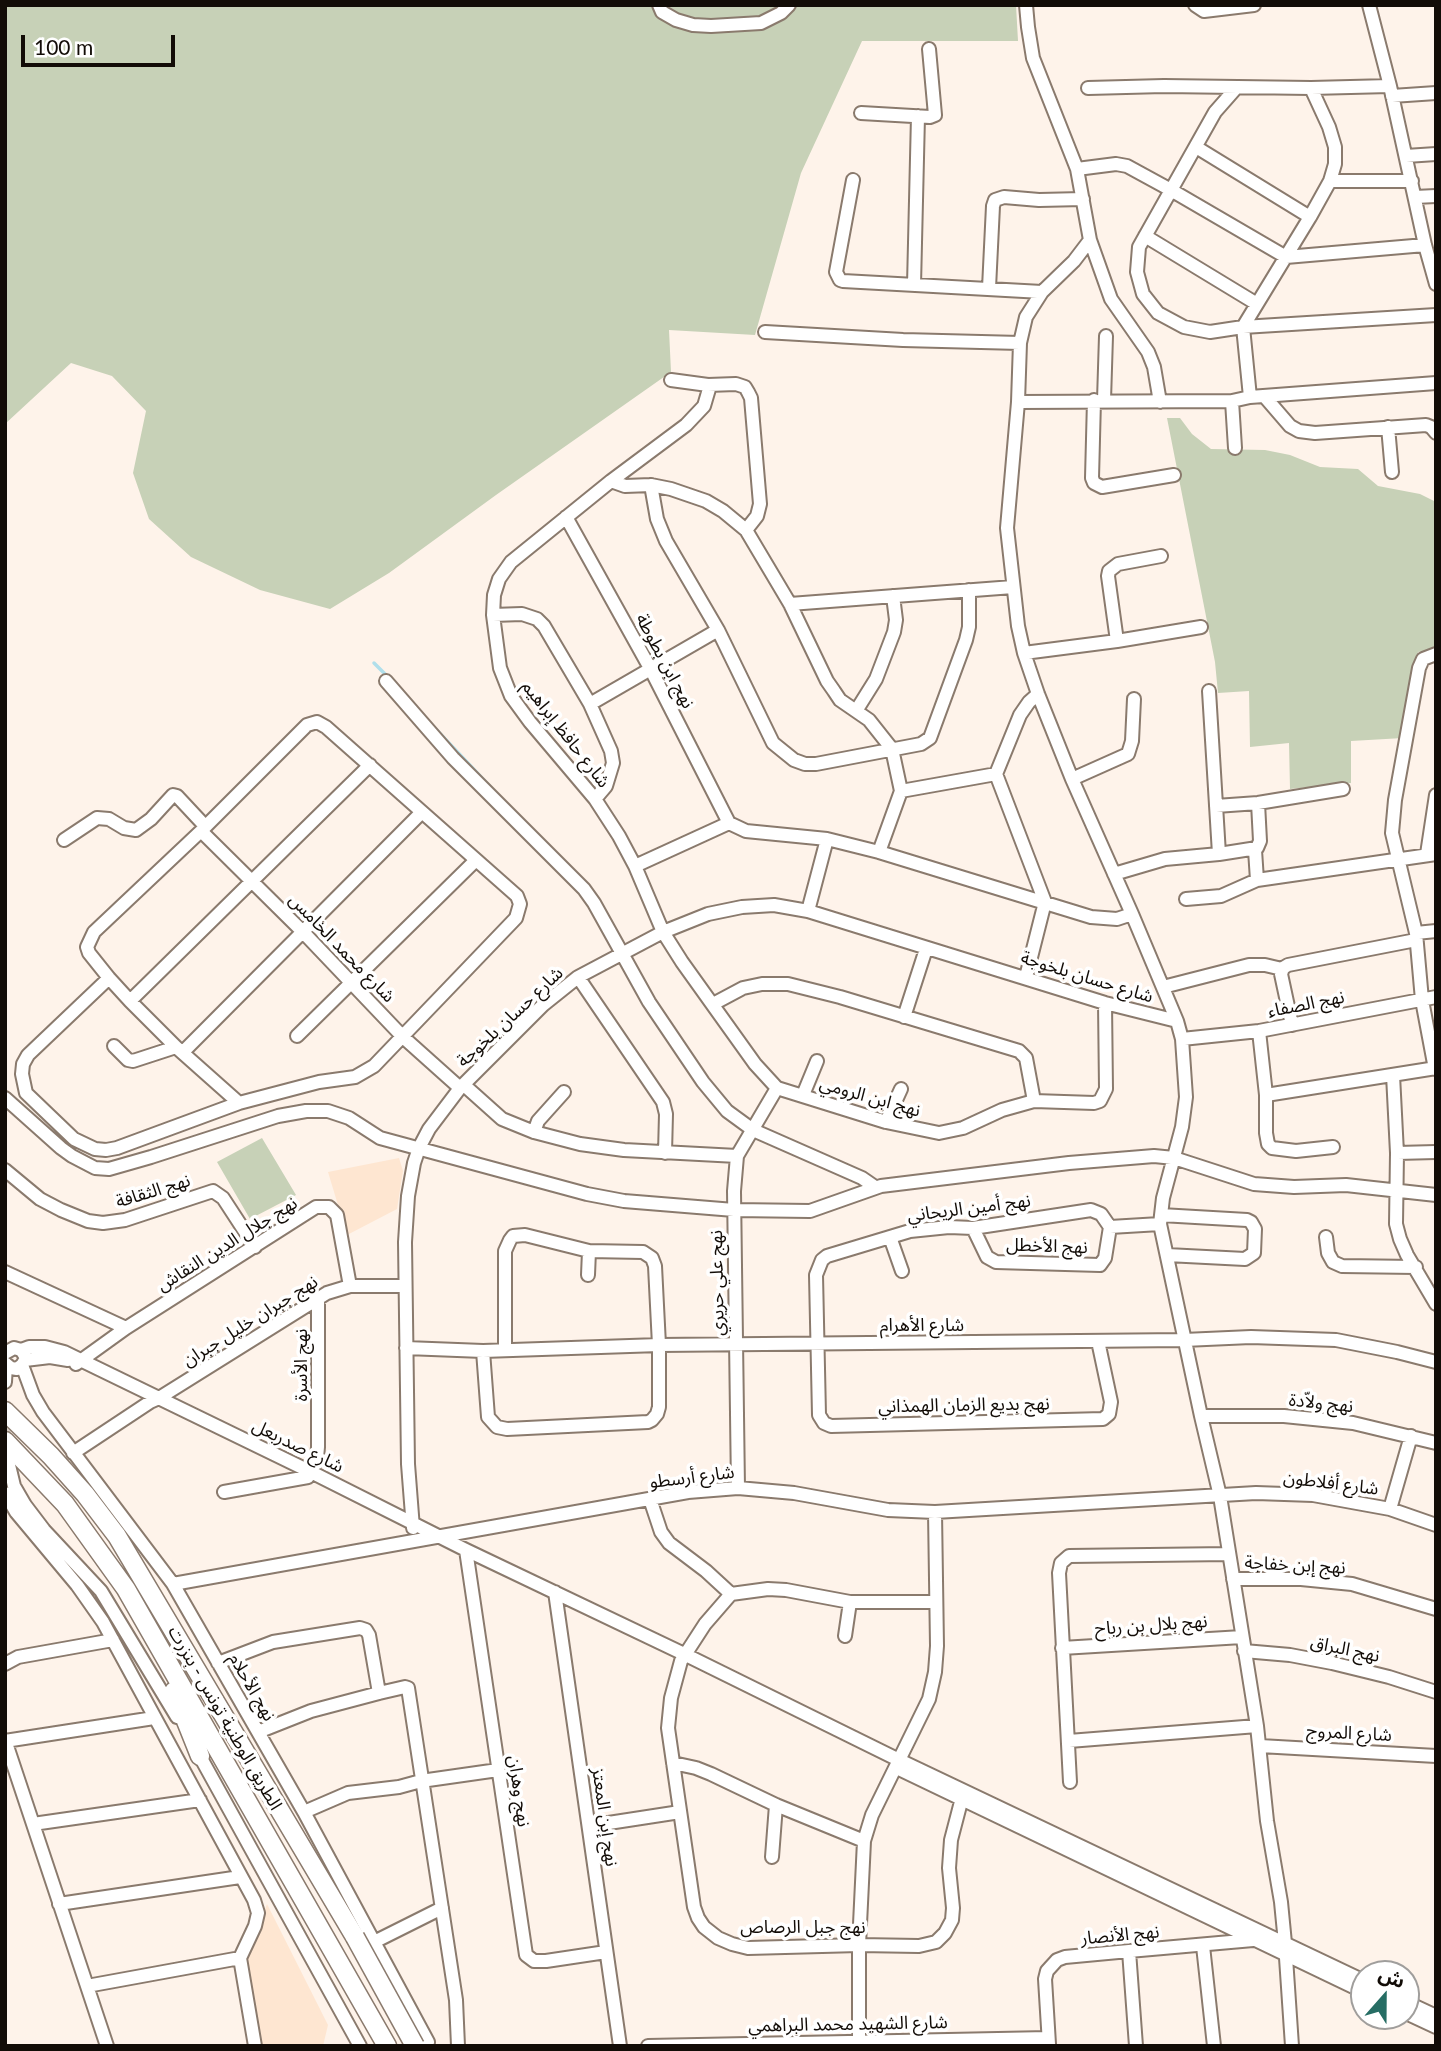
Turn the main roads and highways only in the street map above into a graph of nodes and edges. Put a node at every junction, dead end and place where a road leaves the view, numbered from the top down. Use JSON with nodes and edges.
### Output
{"nodes":[{"id":1,"x":5,"y":1411,"type":"edge"},
{"id":2,"x":6,"y":1449,"type":"edge"},
{"id":3,"x":101,"y":1552,"type":"junction"},
{"id":4,"x":200,"y":1756,"type":"road end"},
{"id":5,"x":425,"y":2044,"type":"edge"},
{"id":6,"x":388,"y":2046,"type":"edge"}],
"edges":[{"from":1,"to":5,"type":"highway","name":"الطريق الوطنية تونس - بنزرت","bridge":true},
{"from":2,"to":3,"type":"highway","name":"الطريق الوطنية تونس - بنزرت"},
{"from":3,"to":4,"type":"highway"},
{"from":3,"to":6,"type":"highway","name":"الطريق الوطنية تونس - بنزرت"}]}
